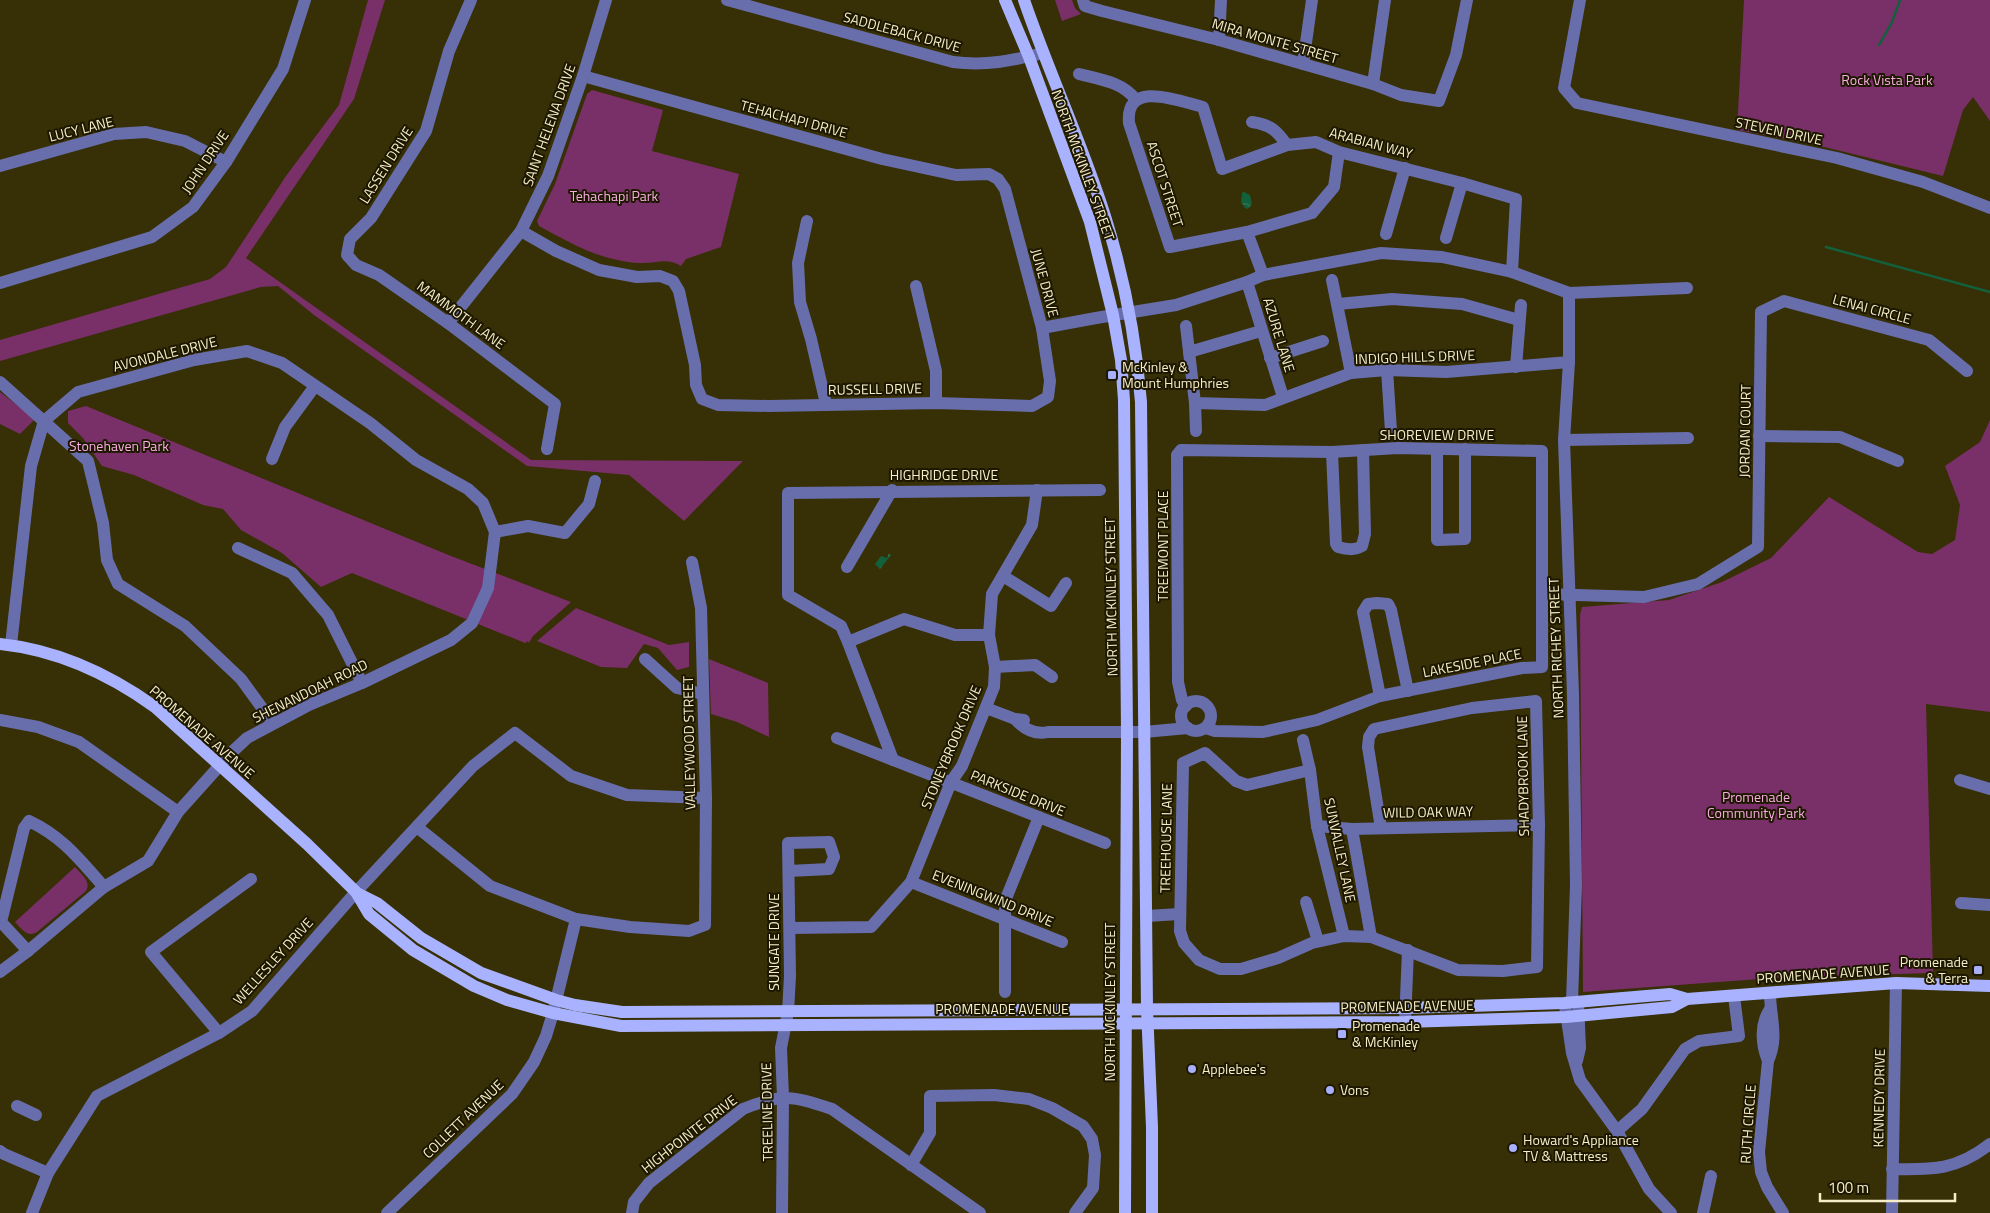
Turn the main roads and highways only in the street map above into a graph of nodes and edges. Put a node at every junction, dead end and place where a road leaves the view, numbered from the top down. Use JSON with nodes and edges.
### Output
{"nodes":[{"id":1,"x":1005,"y":0,"type":"edge"},
{"id":2,"x":1024,"y":0,"type":"edge"},
{"id":3,"x":5,"y":644,"type":"edge"},
{"id":4,"x":356,"y":892,"type":"junction"},
{"id":5,"x":1990,"y":986,"type":"edge"},
{"id":6,"x":1687,"y":999,"type":"junction"},
{"id":7,"x":1147,"y":1009,"type":"junction"},
{"id":8,"x":1127,"y":1010,"type":"junction"},
{"id":9,"x":1147,"y":1022,"type":"junction"},
{"id":10,"x":1126,"y":1023,"type":"junction"},
{"id":11,"x":1125,"y":1213,"type":"edge"},
{"id":12,"x":1152,"y":1213,"type":"edge"}],
"edges":[{"from":1,"to":8,"type":"main road","name":"NORTH MCKINLEY STREET"},
{"from":2,"to":7,"type":"main road","name":"NORTH MCKINLEY STREET"},
{"from":3,"to":4,"type":"main road","name":"PROMENADE AVENUE"},
{"from":4,"to":8,"type":"main road","name":"PROMENADE AVENUE"},
{"from":4,"to":10,"type":"main road","name":"PROMENADE AVENUE"},
{"from":5,"to":6,"type":"main road","name":"PROMENADE AVENUE"},
{"from":6,"to":7,"type":"main road","name":"PROMENADE AVENUE"},
{"from":6,"to":9,"type":"main road","name":"PROMENADE AVENUE"},
{"from":7,"to":8,"type":"main road","name":"PROMENADE AVENUE"},
{"from":7,"to":9,"type":"main road","name":"NORTH MCKINLEY STREET"},
{"from":8,"to":10,"type":"main road","name":"NORTH MCKINLEY STREET"},
{"from":9,"to":10,"type":"main road","name":"PROMENADE AVENUE"},
{"from":9,"to":12,"type":"main road","name":"NORTH MCKINLEY STREET"},
{"from":10,"to":11,"type":"main road","name":"NORTH MCKINLEY STREET"}]}
